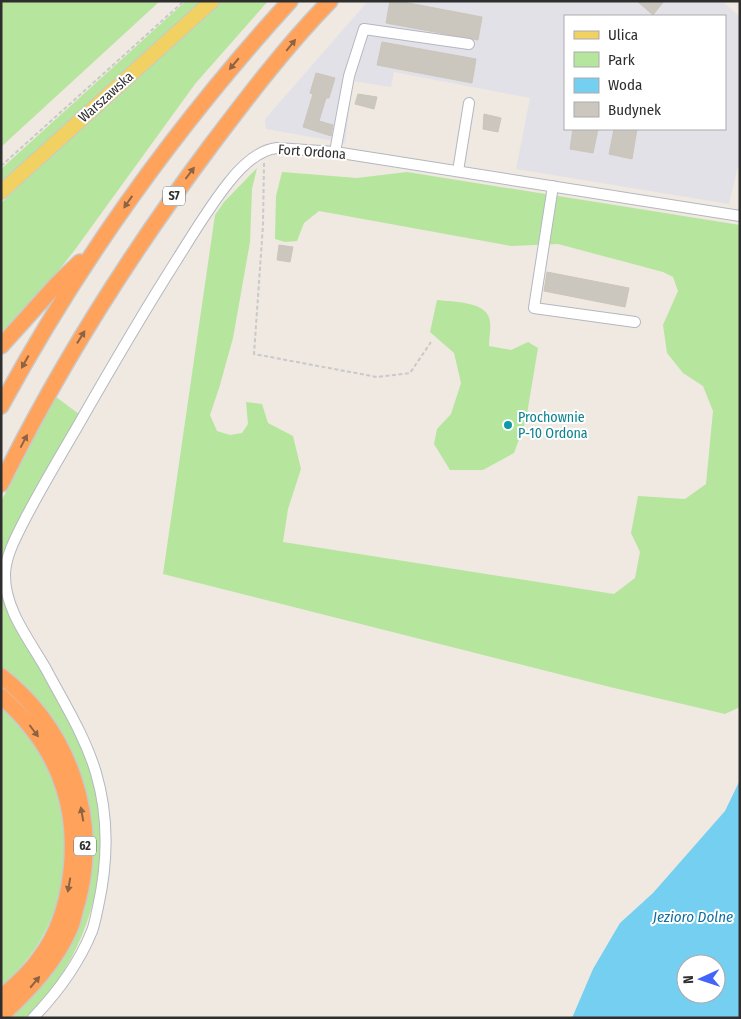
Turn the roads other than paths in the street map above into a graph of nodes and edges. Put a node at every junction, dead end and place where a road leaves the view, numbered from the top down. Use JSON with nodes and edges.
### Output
{"nodes":[{"id":1,"x":212,"y":1,"type":"edge"},
{"id":2,"x":290,"y":1,"type":"edge"},
{"id":3,"x":330,"y":1,"type":"edge"},
{"id":4,"x":469,"y":44,"type":"dead end"},
{"id":5,"x":469,"y":103,"type":"dead end"},
{"id":6,"x":335,"y":152,"type":"junction"},
{"id":7,"x":458,"y":171,"type":"junction"},
{"id":8,"x":553,"y":186,"type":"junction"},
{"id":9,"x":1,"y":192,"type":"edge"},
{"id":10,"x":740,"y":216,"type":"edge"},
{"id":11,"x":97,"y":246,"type":"junction"},
{"id":12,"x":635,"y":322,"type":"dead end"},
{"id":13,"x":1,"y":346,"type":"edge"},
{"id":14,"x":1,"y":406,"type":"edge"},
{"id":15,"x":1,"y":484,"type":"edge"},
{"id":16,"x":1,"y":676,"type":"edge"},
{"id":17,"x":1,"y":696,"type":"edge"},
{"id":18,"x":1,"y":997,"type":"edge"},
{"id":19,"x":1,"y":1016,"type":"edge"},
{"id":20,"x":33,"y":1018,"type":"edge"}],
"edges":[{"from":1,"to":9,"type":"main road","name":"Warszawska"},
{"from":2,"to":11,"type":"highway","number":"S7","one_way":true},
{"from":15,"to":3,"type":"highway","number":"S7","one_way":true},
{"from":4,"to":6,"type":"street"},
{"from":5,"to":7,"type":"street"},
{"from":6,"to":7,"type":"street","name":"Fort Ordona"},
{"from":6,"to":20,"type":"street","name":"Fort Ordona"},
{"from":7,"to":8,"type":"street","name":"Fort Ordona"},
{"from":8,"to":10,"type":"street","name":"Fort Ordona"},
{"from":8,"to":12,"type":"street"},
{"from":11,"to":13,"type":"highway"},
{"from":11,"to":14,"type":"highway","number":"S7","one_way":true},
{"from":19,"to":16,"type":"highway","number":"62","one_way":true},
{"from":17,"to":18,"type":"highway","one_way":true}]}
